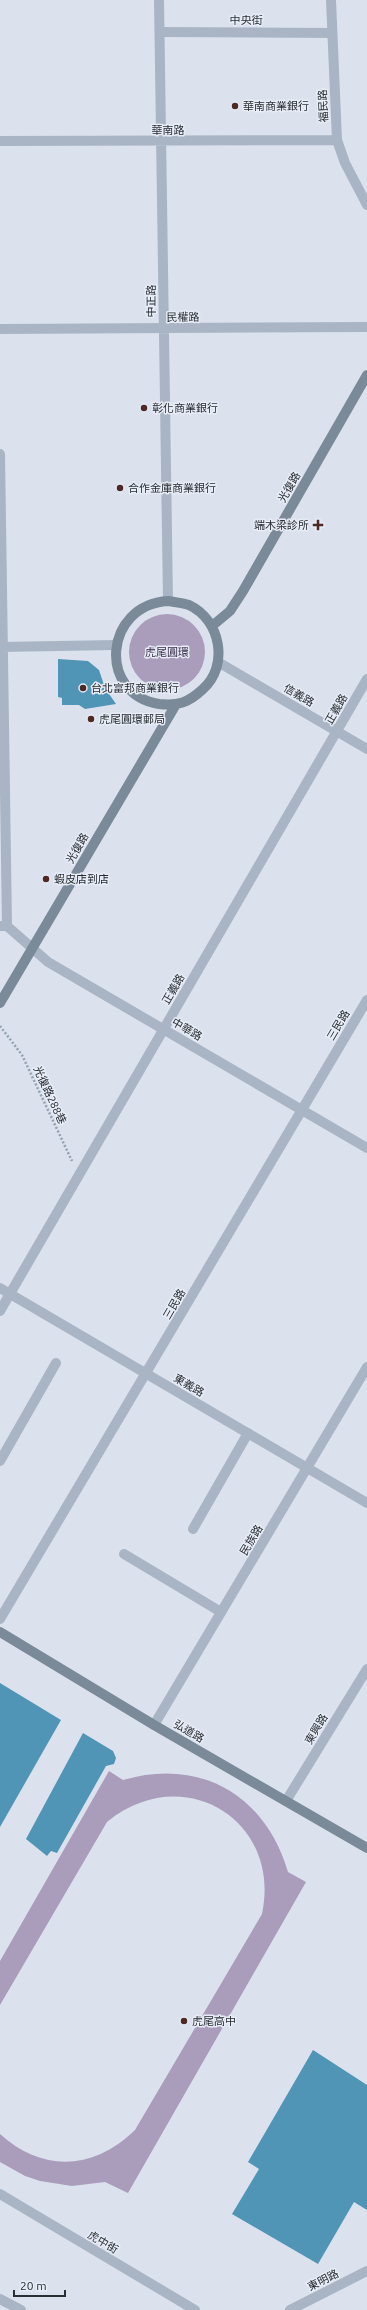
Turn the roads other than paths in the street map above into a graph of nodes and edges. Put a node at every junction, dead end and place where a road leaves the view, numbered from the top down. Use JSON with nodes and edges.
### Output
{"nodes":[{"id":1,"x":159,"y":0,"type":"edge"},
{"id":2,"x":331,"y":0,"type":"edge"},
{"id":3,"x":160,"y":32,"type":"junction"},
{"id":4,"x":332,"y":33,"type":"junction"},
{"id":5,"x":337,"y":140,"type":"junction"},
{"id":6,"x":0,"y":141,"type":"edge"},
{"id":7,"x":162,"y":142,"type":"junction"},
{"id":8,"x":367,"y":205,"type":"edge"},
{"id":9,"x":367,"y":327,"type":"edge"},
{"id":10,"x":0,"y":329,"type":"edge"},
{"id":11,"x":163,"y":329,"type":"junction"},
{"id":12,"x":367,"y":375,"type":"edge"},
{"id":13,"x":0,"y":454,"type":"edge"},
{"id":14,"x":168,"y":601,"type":"junction"},
{"id":15,"x":212,"y":626,"type":"junction"},
{"id":16,"x":116,"y":645,"type":"junction"},
{"id":17,"x":2,"y":647,"type":"edge"},
{"id":18,"x":218,"y":662,"type":"junction"},
{"id":19,"x":367,"y":679,"type":"edge"},
{"id":20,"x":174,"y":706,"type":"junction"},
{"id":21,"x":336,"y":731,"type":"junction"},
{"id":22,"x":367,"y":749,"type":"edge"},
{"id":23,"x":3,"y":926,"type":"edge"},
{"id":24,"x":32,"y":948,"type":"junction"},
{"id":25,"x":367,"y":1000,"type":"edge"},
{"id":26,"x":0,"y":1003,"type":"edge"},
{"id":27,"x":163,"y":1029,"type":"junction"},
{"id":28,"x":301,"y":1110,"type":"junction"},
{"id":29,"x":367,"y":1148,"type":"edge"},
{"id":30,"x":0,"y":1288,"type":"edge"},
{"id":31,"x":10,"y":1293,"type":"junction"},
{"id":32,"x":0,"y":1311,"type":"edge"},
{"id":33,"x":56,"y":1363,"type":"dead end"},
{"id":34,"x":367,"y":1367,"type":"edge"},
{"id":35,"x":147,"y":1375,"type":"junction"},
{"id":36,"x":248,"y":1433,"type":"junction"},
{"id":37,"x":0,"y":1461,"type":"edge"},
{"id":38,"x":308,"y":1468,"type":"junction"},
{"id":39,"x":367,"y":1503,"type":"edge"},
{"id":40,"x":193,"y":1530,"type":"dead end"},
{"id":41,"x":124,"y":1554,"type":"dead end"},
{"id":42,"x":221,"y":1612,"type":"junction"},
{"id":43,"x":0,"y":1619,"type":"edge"},
{"id":44,"x":0,"y":1632,"type":"edge"},
{"id":45,"x":367,"y":1669,"type":"edge"},
{"id":46,"x":154,"y":1725,"type":"junction"},
{"id":47,"x":286,"y":1801,"type":"junction"},
{"id":48,"x":367,"y":1848,"type":"edge"},
{"id":49,"x":0,"y":2194,"type":"edge"},
{"id":50,"x":367,"y":2271,"type":"edge"},
{"id":51,"x":0,"y":2299,"type":"edge"},
{"id":52,"x":21,"y":2310,"type":"edge"},
{"id":53,"x":195,"y":2310,"type":"edge"},
{"id":54,"x":290,"y":2310,"type":"edge"}],
"edges":[{"from":1,"to":3,"type":"street","name":"中正路"},
{"from":2,"to":4,"type":"street","name":"福民路"},
{"from":3,"to":4,"type":"street","name":"中央街"},
{"from":3,"to":7,"type":"street","name":"中正路"},
{"from":4,"to":5,"type":"street","name":"福民路"},
{"from":5,"to":7,"type":"street","name":"華南路"},
{"from":5,"to":8,"type":"street","name":"福民路"},
{"from":6,"to":7,"type":"street","name":"華南路"},
{"from":7,"to":11,"type":"street","name":"中正路"},
{"from":9,"to":11,"type":"street","name":"民權路"},
{"from":10,"to":11,"type":"street","name":"民權路"},
{"from":11,"to":14,"type":"street","name":"中正路"},
{"from":12,"to":15,"type":"street","name":"光復路"},
{"from":13,"to":17,"type":"street"},
{"from":14,"to":15,"type":"street"},
{"from":14,"to":16,"type":"street"},
{"from":15,"to":18,"type":"street"},
{"from":16,"to":17,"type":"street"},
{"from":16,"to":20,"type":"street"},
{"from":17,"to":23,"type":"street"},
{"from":18,"to":20,"type":"street"},
{"from":18,"to":21,"type":"street","name":"信義路"},
{"from":19,"to":21,"type":"street","name":"正義路"},
{"from":20,"to":24,"type":"street","name":"光復路"},
{"from":21,"to":22,"type":"street","name":"信義路"},
{"from":21,"to":27,"type":"street","name":"正義路"},
{"from":23,"to":24,"type":"street","name":"中華路"},
{"from":24,"to":26,"type":"street","name":"光復路"},
{"from":24,"to":27,"type":"street","name":"中華路"},
{"from":25,"to":28,"type":"street","name":"三民路"},
{"from":27,"to":28,"type":"street","name":"中華路"},
{"from":27,"to":31,"type":"street","name":"正義路"},
{"from":28,"to":29,"type":"street","name":"中華路"},
{"from":28,"to":35,"type":"street","name":"三民路"},
{"from":30,"to":31,"type":"street","name":"東義路"},
{"from":31,"to":32,"type":"street","name":"正義路"},
{"from":31,"to":35,"type":"street","name":"東義路"},
{"from":33,"to":37,"type":"street"},
{"from":34,"to":38,"type":"street","name":"民族路"},
{"from":35,"to":36,"type":"street","name":"東義路"},
{"from":35,"to":43,"type":"street","name":"三民路"},
{"from":36,"to":38,"type":"street","name":"東義路"},
{"from":36,"to":40,"type":"street"},
{"from":38,"to":39,"type":"street","name":"東義路"},
{"from":38,"to":42,"type":"street","name":"民族路"},
{"from":41,"to":42,"type":"street"},
{"from":42,"to":46,"type":"street","name":"民族路"},
{"from":44,"to":46,"type":"street","name":"弘道路"},
{"from":45,"to":47,"type":"street","name":"東興路"},
{"from":46,"to":47,"type":"street","name":"弘道路"},
{"from":47,"to":48,"type":"street","name":"弘道路"},
{"from":49,"to":53,"type":"street","name":"虎中街"},
{"from":50,"to":54,"type":"street","name":"東明路"},
{"from":51,"to":52,"type":"street"}]}
